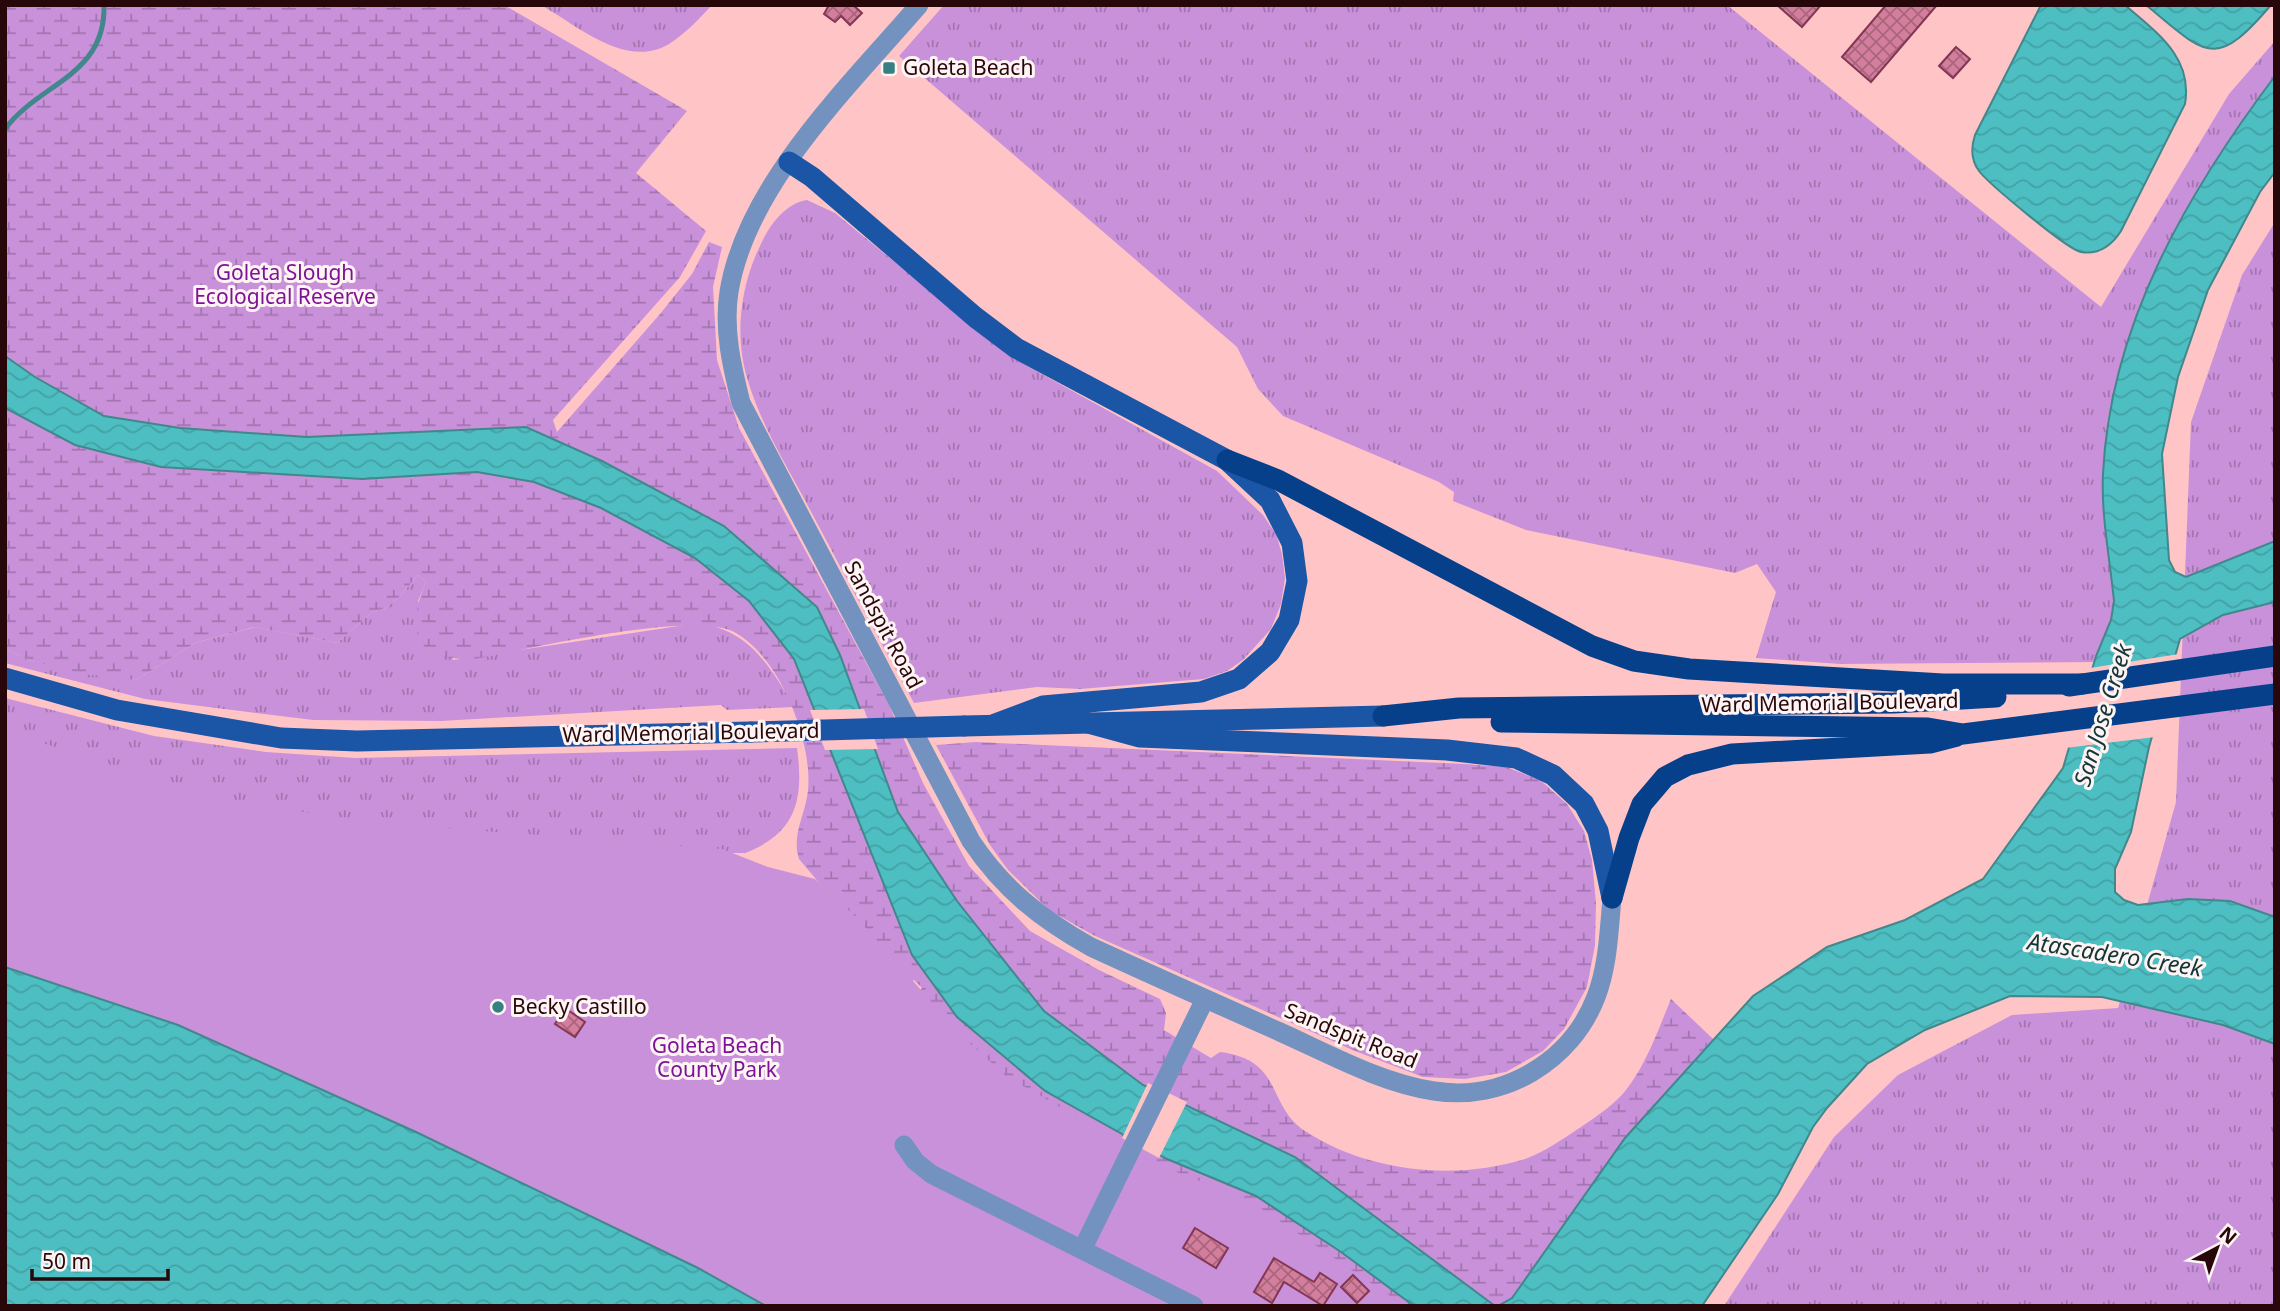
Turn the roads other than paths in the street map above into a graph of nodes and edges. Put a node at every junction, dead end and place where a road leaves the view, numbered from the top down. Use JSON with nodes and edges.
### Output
{"nodes":[{"id":1,"x":919,"y":5,"type":"edge"},
{"id":2,"x":789,"y":162,"type":"junction"},
{"id":3,"x":1227,"y":460,"type":"junction"},
{"id":4,"x":2275,"y":656,"type":"edge"},
{"id":5,"x":5,"y":678,"type":"edge"},
{"id":6,"x":2082,"y":684,"type":"junction"},
{"id":7,"x":2275,"y":694,"type":"edge"},
{"id":8,"x":1383,"y":716,"type":"junction"},
{"id":9,"x":1085,"y":722,"type":"junction"},
{"id":10,"x":995,"y":724,"type":"junction"},
{"id":11,"x":1962,"y":734,"type":"junction"},
{"id":12,"x":1612,"y":898,"type":"junction"},
{"id":13,"x":1205,"y":999,"type":"junction"},
{"id":14,"x":904,"y":1146,"type":"dead end"},
{"id":15,"x":1083,"y":1248,"type":"junction"},
{"id":16,"x":1194,"y":1306,"type":"edge"}],
"edges":[{"from":1,"to":2,"type":"street","name":"Sandspit Road"},
{"from":2,"to":3,"type":"main road"},
{"from":2,"to":13,"type":"street","name":"Sandspit Road"},
{"from":3,"to":6,"type":"highway"},
{"from":3,"to":10,"type":"main road"},
{"from":4,"to":6,"type":"highway","name":"Ward Memorial Boulevard"},
{"from":5,"to":10,"type":"main road","name":"Ward Memorial Boulevard","bridge":true},
{"from":6,"to":8,"type":"highway","name":"Ward Memorial Boulevard"},
{"from":7,"to":11,"type":"highway","name":"Ward Memorial Boulevard"},
{"from":8,"to":9,"type":"main road","name":"Ward Memorial Boulevard"},
{"from":8,"to":11,"type":"highway","name":"Ward Memorial Boulevard"},
{"from":9,"to":10,"type":"main road","name":"Ward Memorial Boulevard"},
{"from":9,"to":12,"type":"main road"},
{"from":11,"to":12,"type":"highway"},
{"from":12,"to":13,"type":"street","name":"Sandspit Road"},
{"from":13,"to":15,"type":"street"},
{"from":14,"to":15,"type":"street"},
{"from":15,"to":16,"type":"street"}]}
